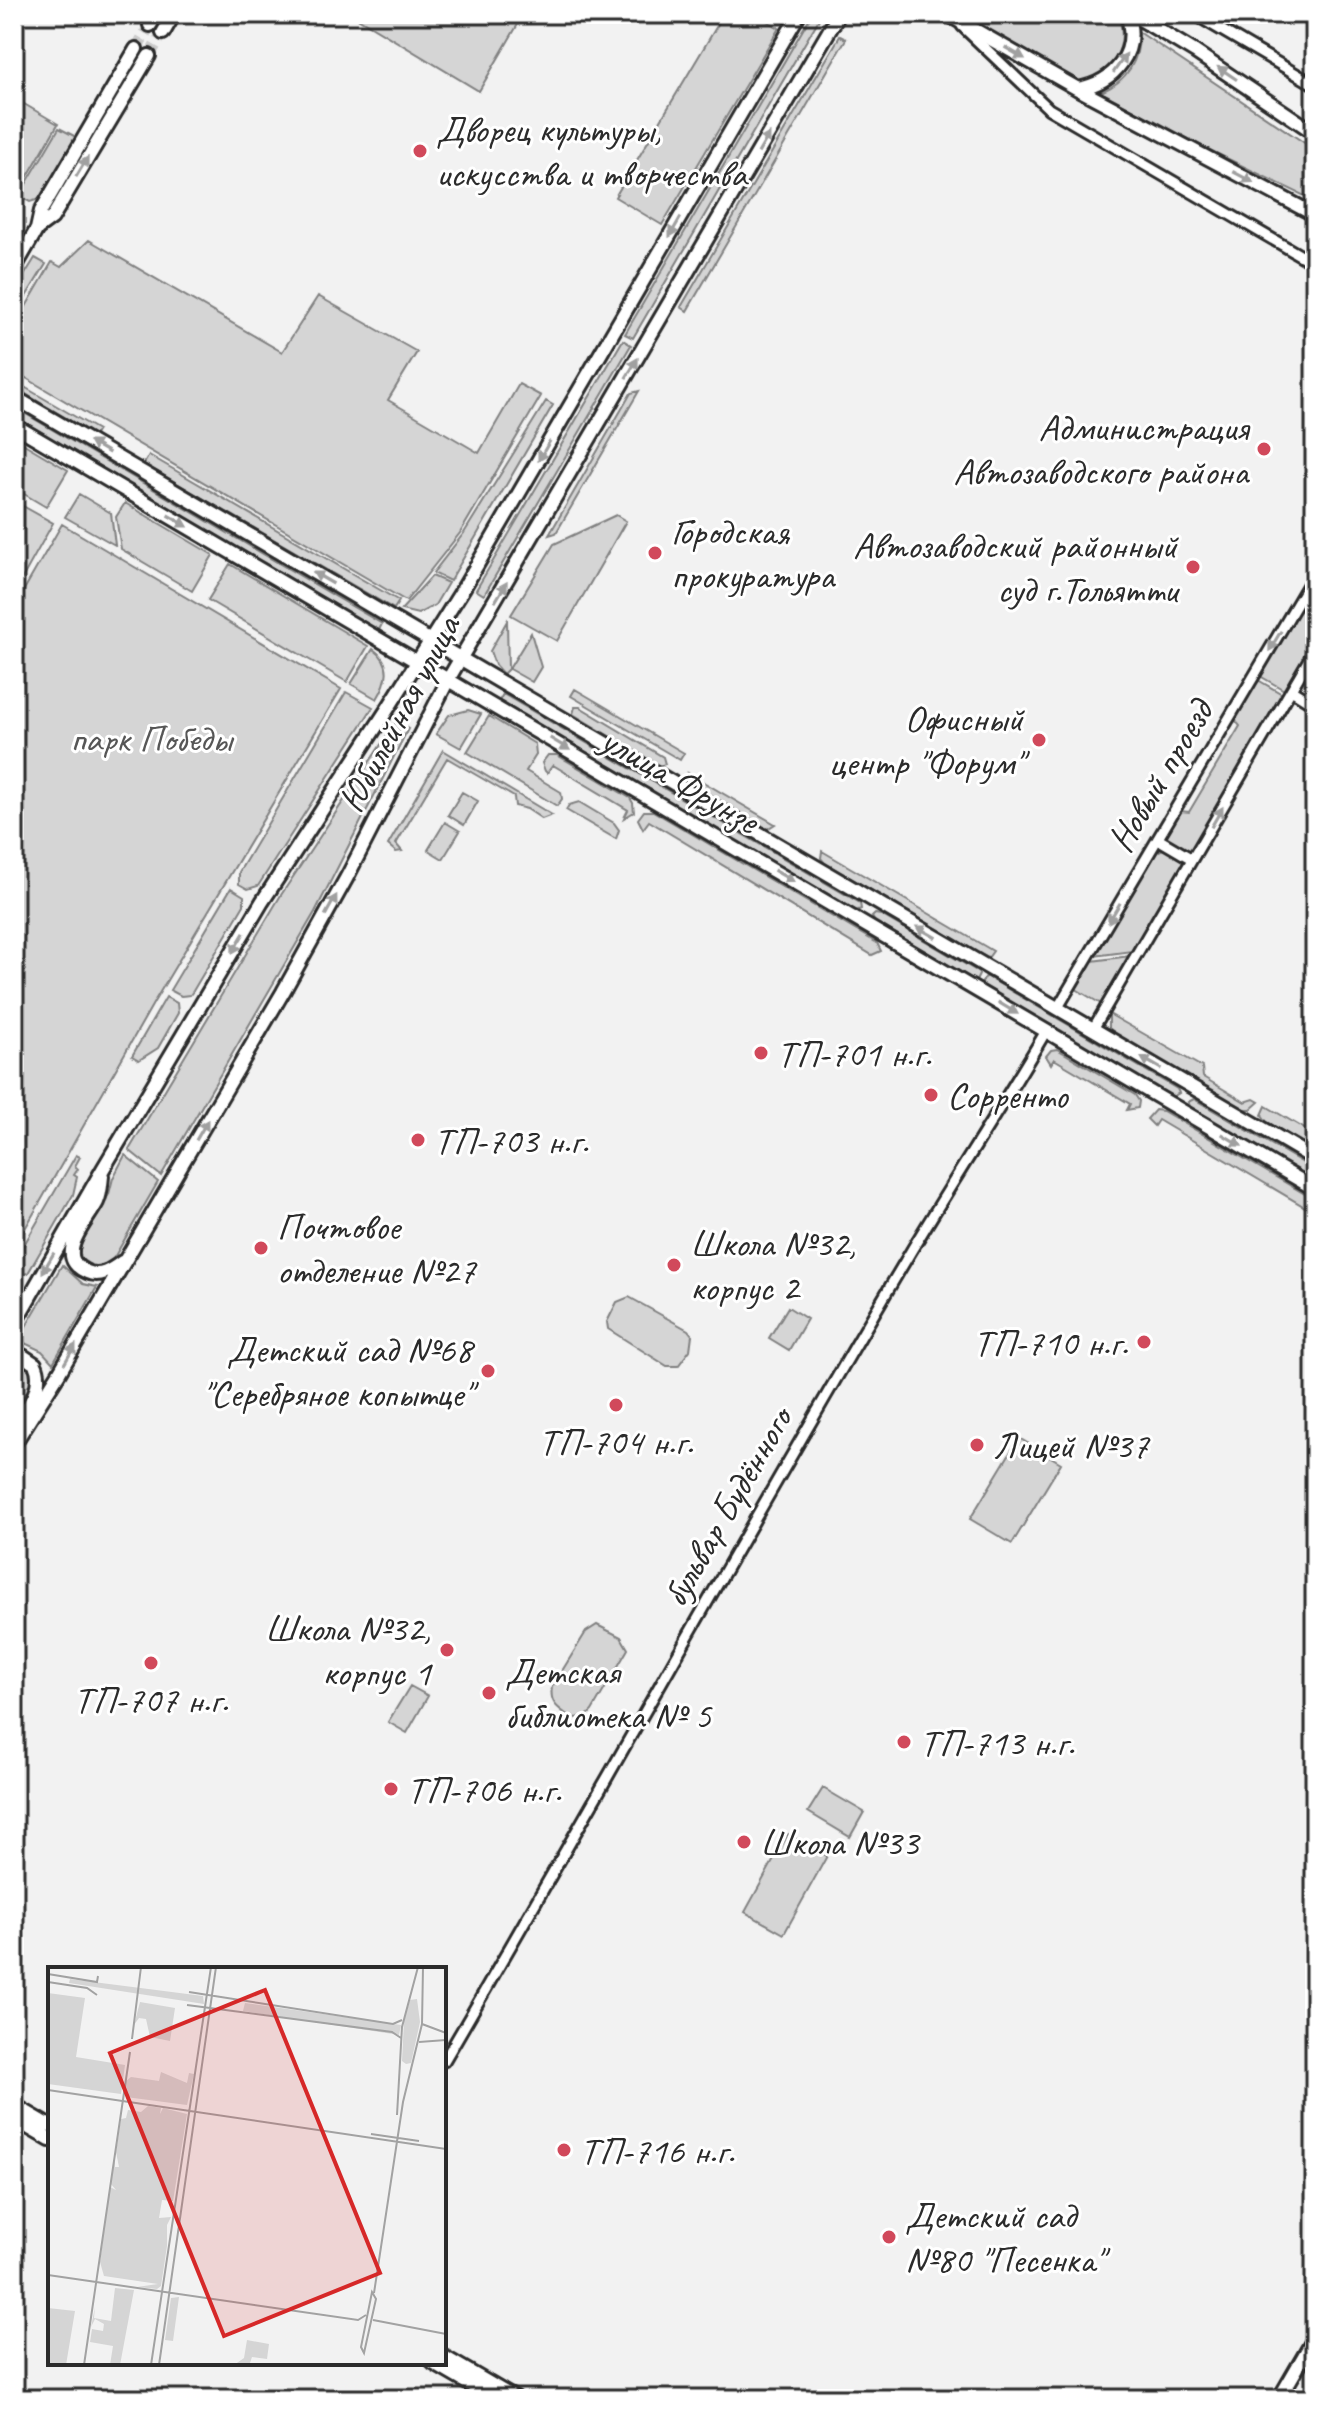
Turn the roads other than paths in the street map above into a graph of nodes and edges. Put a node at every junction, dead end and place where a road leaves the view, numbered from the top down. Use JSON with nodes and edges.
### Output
{"nodes":[{"id":1,"x":174,"y":14,"type":"edge"},
{"id":2,"x":799,"y":14,"type":"edge"},
{"id":3,"x":839,"y":14,"type":"edge"},
{"id":4,"x":1129,"y":14,"type":"edge"},
{"id":5,"x":1194,"y":14,"type":"edge"},
{"id":6,"x":950,"y":16,"type":"edge"},
{"id":7,"x":163,"y":33,"type":"tunnel mouth"},
{"id":8,"x":136,"y":49,"type":"tunnel mouth"},
{"id":9,"x":149,"y":56,"type":"tunnel mouth"},
{"id":10,"x":1315,"y":85,"type":"edge"},
{"id":11,"x":1078,"y":89,"type":"junction"},
{"id":12,"x":1315,"y":133,"type":"edge"},
{"id":13,"x":1315,"y":215,"type":"edge"},
{"id":14,"x":37,"y":229,"type":"junction"},
{"id":15,"x":1315,"y":264,"type":"edge"},
{"id":16,"x":14,"y":269,"type":"edge"},
{"id":17,"x":14,"y":397,"type":"edge"},
{"id":18,"x":14,"y":425,"type":"edge"},
{"id":19,"x":1315,"y":573,"type":"edge"},
{"id":20,"x":430,"y":641,"type":"junction"},
{"id":21,"x":1315,"y":649,"type":"edge"},
{"id":22,"x":461,"y":659,"type":"junction"},
{"id":23,"x":418,"y":661,"type":"junction"},
{"id":24,"x":449,"y":678,"type":"junction"},
{"id":25,"x":1291,"y":690,"type":"junction"},
{"id":26,"x":1315,"y":705,"type":"edge"},
{"id":27,"x":1158,"y":839,"type":"junction"},
{"id":28,"x":1192,"y":859,"type":"junction"},
{"id":29,"x":875,"y":902,"type":"junction"},
{"id":30,"x":863,"y":922,"type":"junction"},
{"id":31,"x":1057,"y":1009,"type":"junction"},
{"id":32,"x":1093,"y":1029,"type":"junction"},
{"id":33,"x":1046,"y":1031,"type":"junction"},
{"id":34,"x":1188,"y":1085,"type":"junction"},
{"id":35,"x":1176,"y":1107,"type":"junction"},
{"id":36,"x":1315,"y":1159,"type":"edge"},
{"id":37,"x":103,"y":1169,"type":"junction"},
{"id":38,"x":1315,"y":1189,"type":"edge"},
{"id":39,"x":125,"y":1260,"type":"junction"},
{"id":40,"x":14,"y":1324,"type":"edge"},
{"id":41,"x":14,"y":1356,"type":"edge"},
{"id":42,"x":14,"y":1429,"type":"edge"},
{"id":43,"x":14,"y":1444,"type":"edge"},
{"id":44,"x":446,"y":2058,"type":"edge"},
{"id":45,"x":14,"y":2105,"type":"edge"},
{"id":46,"x":14,"y":2119,"type":"edge"},
{"id":47,"x":48,"y":2125,"type":"edge"},
{"id":48,"x":48,"y":2139,"type":"edge"},
{"id":49,"x":1315,"y":2337,"type":"edge"},
{"id":50,"x":446,"y":2358,"type":"edge"},
{"id":51,"x":436,"y":2365,"type":"edge"},
{"id":52,"x":495,"y":2399,"type":"edge"},
{"id":53,"x":516,"y":2399,"type":"edge"},
{"id":54,"x":1279,"y":2399,"type":"edge"}],
"edges":[{"from":1,"to":7,"type":"main road"},
{"from":2,"to":20,"type":"main road","name":"Юбилейная улица","one_way":true},
{"from":22,"to":3,"type":"main road","name":"Юбилейная улица","one_way":true},
{"from":11,"to":4,"type":"main road","one_way":true},
{"from":12,"to":4,"type":"main road","one_way":true},
{"from":5,"to":10,"type":"street"},
{"from":6,"to":11,"type":"main road","one_way":true},
{"from":6,"to":15,"type":"street"},
{"from":8,"to":14,"type":"main road"},
{"from":14,"to":9,"type":"main road","one_way":true},
{"from":11,"to":13,"type":"main road","one_way":true},
{"from":14,"to":16,"type":"main road"},
{"from":20,"to":17,"type":"main road","name":"улица Фрунзе","one_way":true},
{"from":18,"to":23,"type":"main road","name":"улица Фрунзе","one_way":true},
{"from":19,"to":27,"type":"street","name":"Новый проезд","one_way":true},
{"from":20,"to":22,"type":"main road","name":"улица Фрунзе"},
{"from":20,"to":23,"type":"main road","name":"Юбилейная улица"},
{"from":21,"to":25,"type":"street","name":"Новый проезд"},
{"from":22,"to":24,"type":"main road","name":"Юбилейная улица"},
{"from":22,"to":29,"type":"main road","name":"улица Фрунзе"},
{"from":23,"to":24,"type":"main road","name":"улица Фрунзе"},
{"from":23,"to":37,"type":"main road","name":"Юбилейная улица","one_way":true},
{"from":24,"to":30,"type":"main road","name":"улица Фрунзе","one_way":true},
{"from":39,"to":24,"type":"main road","name":"Юбилейная улица","one_way":true},
{"from":25,"to":26,"type":"street"},
{"from":28,"to":25,"type":"street","name":"Новый проезд","one_way":true},
{"from":27,"to":28,"type":"street"},
{"from":27,"to":31,"type":"street","name":"Новый проезд","one_way":true},
{"from":28,"to":32,"type":"street","name":"Новый проезд"},
{"from":29,"to":30,"type":"main road"},
{"from":31,"to":29,"type":"main road","name":"улица Фрунзе","one_way":true},
{"from":30,"to":33,"type":"main road","name":"улица Фрунзе","one_way":true},
{"from":31,"to":32,"type":"main road","name":"улица Фрунзе"},
{"from":34,"to":32,"type":"main road","name":"улица Фрунзе","one_way":true},
{"from":33,"to":35,"type":"main road","name":"улица Фрунзе"},
{"from":33,"to":44,"type":"street","name":"бульвар Будённого"},
{"from":34,"to":35,"type":"main road"},
{"from":34,"to":36,"type":"main road","name":"улица Фрунзе"},
{"from":35,"to":38,"type":"main road","name":"улица Фрунзе","one_way":true},
{"from":37,"to":39,"type":"main road"},
{"from":37,"to":40,"type":"main road","name":"Юбилейная улица","one_way":true},
{"from":43,"to":39,"type":"main road","name":"Юбилейная улица","one_way":true},
{"from":41,"to":42,"type":"main road"},
{"from":45,"to":47,"type":"main road"},
{"from":46,"to":48,"type":"main road"},
{"from":49,"to":54,"type":"main road"},
{"from":50,"to":53,"type":"main road"},
{"from":51,"to":52,"type":"main road"}]}
